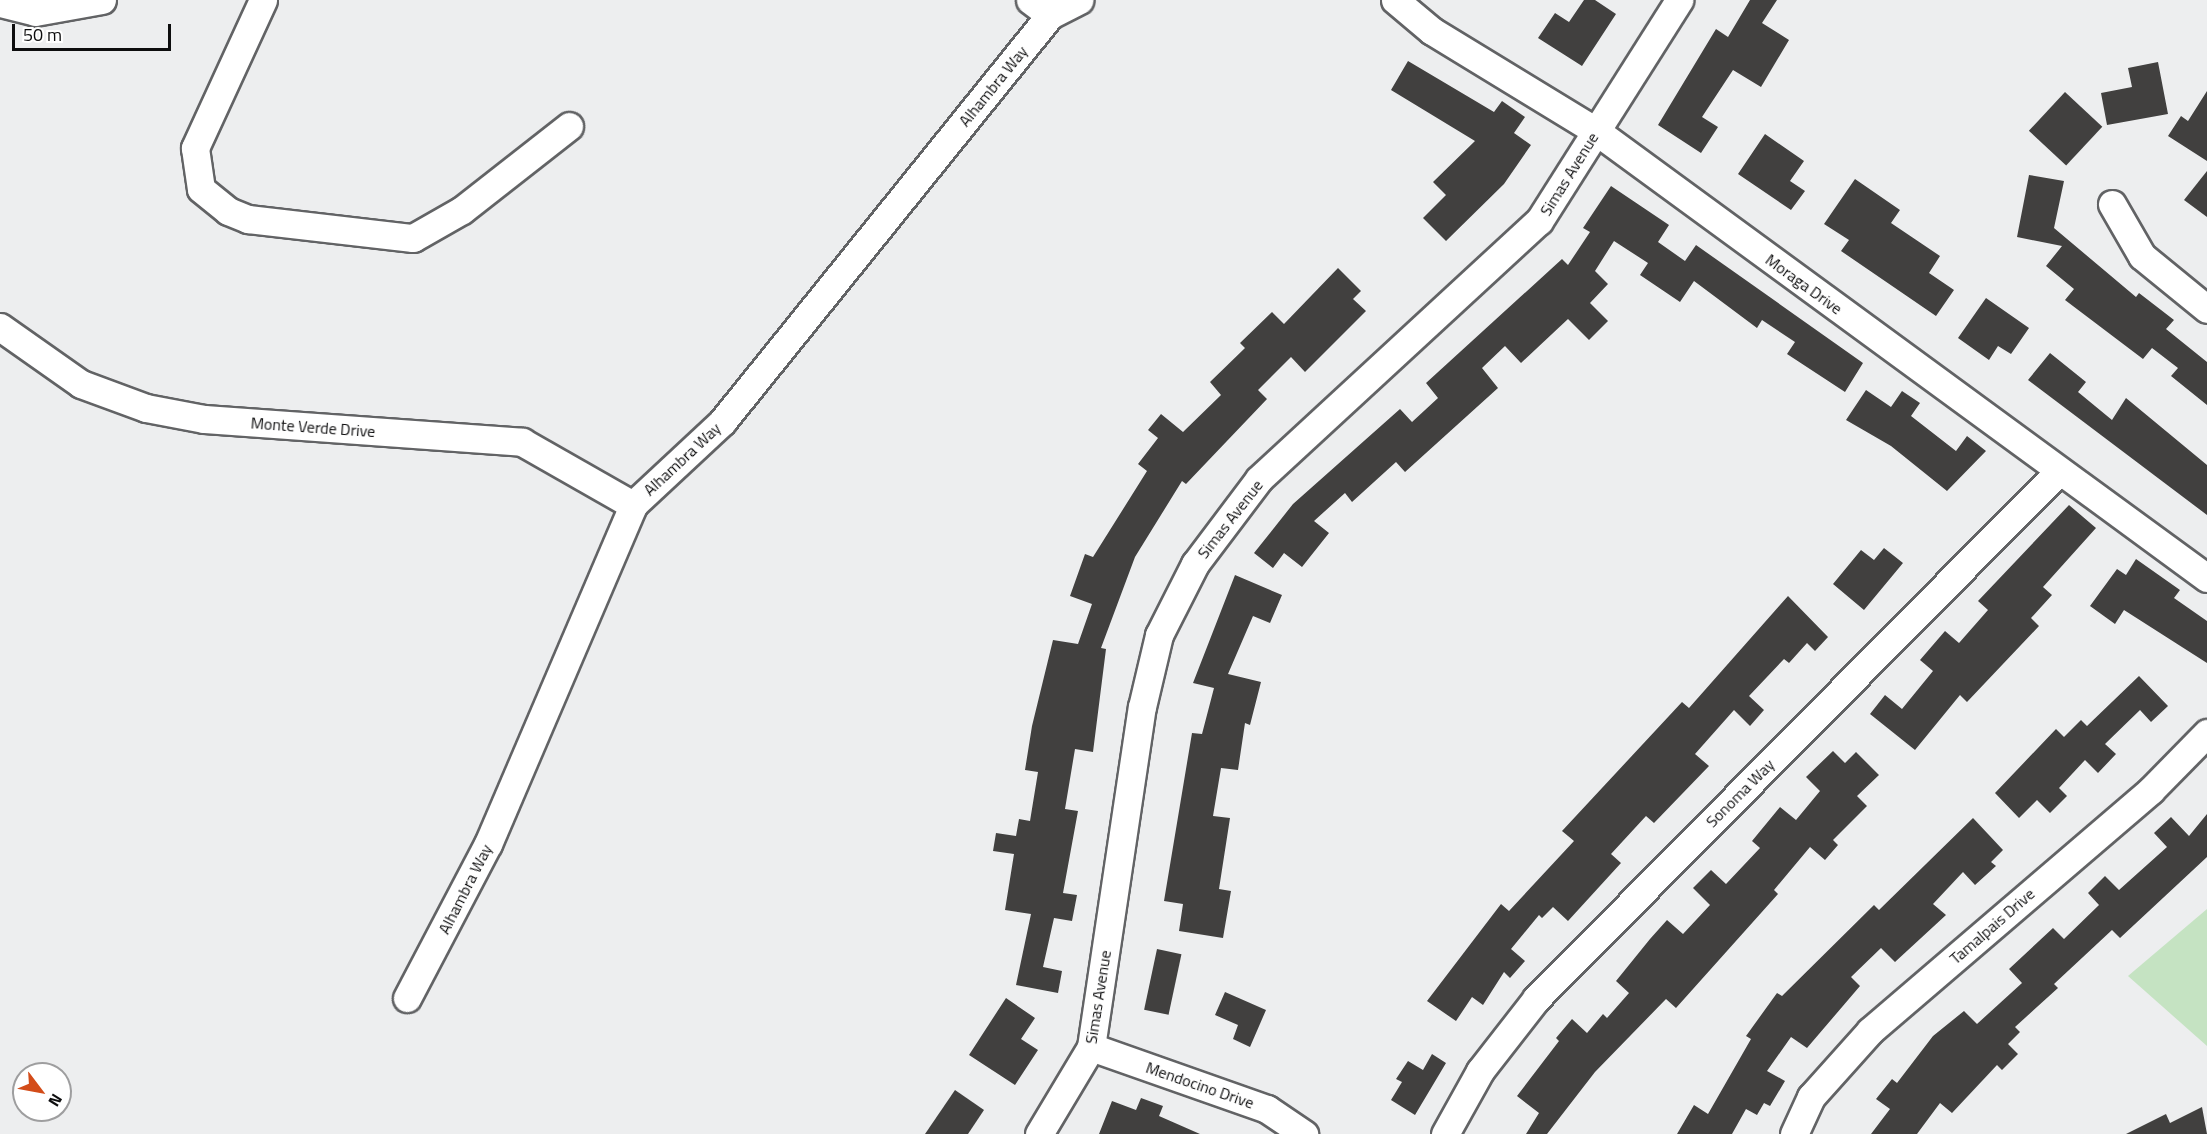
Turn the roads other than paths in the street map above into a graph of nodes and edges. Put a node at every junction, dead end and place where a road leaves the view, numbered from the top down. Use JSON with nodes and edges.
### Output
{"nodes":[{"id":1,"x":102,"y":0,"type":"edge"},
{"id":2,"x":263,"y":0,"type":"edge"},
{"id":3,"x":1079,"y":0,"type":"edge"},
{"id":4,"x":1395,"y":0,"type":"edge"},
{"id":5,"x":1679,"y":0,"type":"edge"},
{"id":6,"x":0,"y":3,"type":"edge"},
{"id":7,"x":1040,"y":8,"type":"edge"},
{"id":8,"x":569,"y":126,"type":"dead end"},
{"id":9,"x":1596,"y":131,"type":"junction"},
{"id":10,"x":2112,"y":204,"type":"dead end"},
{"id":11,"x":2207,"y":309,"type":"edge"},
{"id":12,"x":0,"y":327,"type":"edge"},
{"id":13,"x":2059,"y":471,"type":"junction"},
{"id":14,"x":633,"y":505,"type":"junction"},
{"id":15,"x":2207,"y":578,"type":"edge"},
{"id":16,"x":2207,"y":733,"type":"edge"},
{"id":17,"x":407,"y":998,"type":"dead end"},
{"id":18,"x":1091,"y":1047,"type":"junction"},
{"id":19,"x":1039,"y":1134,"type":"edge"},
{"id":20,"x":1304,"y":1134,"type":"edge"},
{"id":21,"x":1445,"y":1134,"type":"edge"},
{"id":22,"x":1794,"y":1134,"type":"edge"}],
"edges":[{"from":1,"to":6,"type":"street"},
{"from":2,"to":8,"type":"street"},
{"from":3,"to":7,"type":"street","name":"Alhambra Way"},
{"from":4,"to":9,"type":"street","name":"Moraga Drive"},
{"from":5,"to":9,"type":"street","name":"Simas Avenue"},
{"from":7,"to":14,"type":"street","name":"Alhambra Way"},
{"from":9,"to":13,"type":"street","name":"Moraga Drive"},
{"from":9,"to":18,"type":"street","name":"Simas Avenue"},
{"from":10,"to":11,"type":"street"},
{"from":12,"to":14,"type":"street","name":"Monte Verde Drive"},
{"from":13,"to":15,"type":"street","name":"Moraga Drive"},
{"from":13,"to":21,"type":"street","name":"Sonoma Way"},
{"from":14,"to":17,"type":"street","name":"Alhambra Way"},
{"from":16,"to":22,"type":"street","name":"Tamalpais Drive"},
{"from":18,"to":19,"type":"street","name":"Simas Avenue"},
{"from":18,"to":20,"type":"street","name":"Mendocino Drive"}]}
